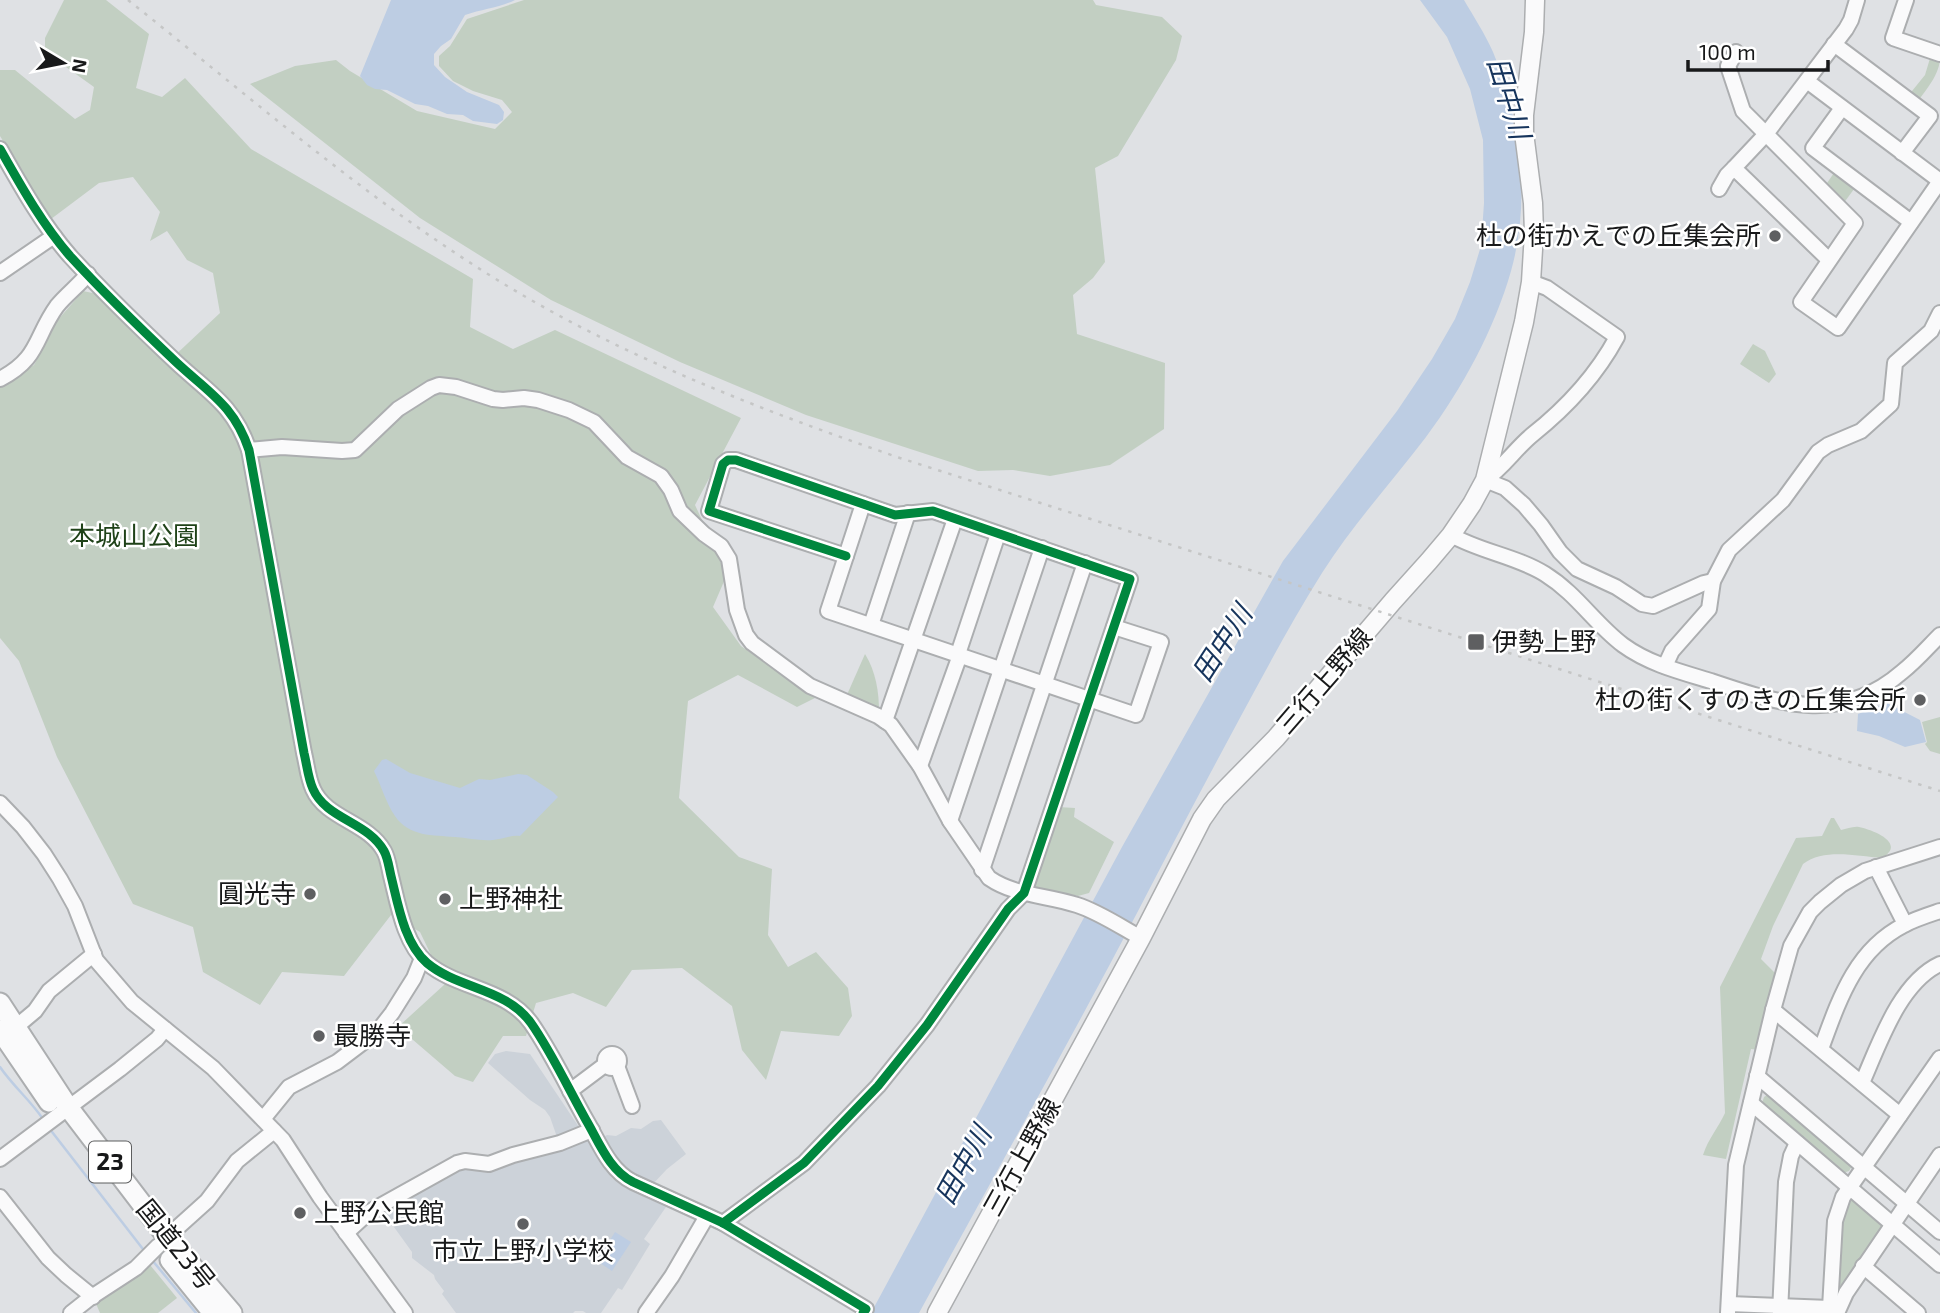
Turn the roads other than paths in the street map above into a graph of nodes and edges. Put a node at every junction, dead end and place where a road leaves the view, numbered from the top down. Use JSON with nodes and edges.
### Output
{"nodes":[{"id":1,"x":1535,"y":0,"type":"edge"},
{"id":2,"x":1857,"y":0,"type":"edge"},
{"id":3,"x":1906,"y":0,"type":"edge"},
{"id":4,"x":1834,"y":44,"type":"junction"},
{"id":5,"x":1736,"y":51,"type":"dead end"},
{"id":6,"x":1940,"y":54,"type":"edge"},
{"id":7,"x":1807,"y":81,"type":"junction"},
{"id":8,"x":1842,"y":108,"type":"junction"},
{"id":9,"x":1766,"y":134,"type":"junction"},
{"id":10,"x":0,"y":149,"type":"edge"},
{"id":11,"x":1902,"y":153,"type":"junction"},
{"id":12,"x":1734,"y":168,"type":"junction"},
{"id":13,"x":1940,"y":181,"type":"edge"},
{"id":14,"x":1719,"y":189,"type":"dead end"},
{"id":15,"x":1911,"y":222,"type":"junction"},
{"id":16,"x":54,"y":236,"type":"junction"},
{"id":17,"x":1829,"y":260,"type":"junction"},
{"id":18,"x":0,"y":273,"type":"edge"},
{"id":19,"x":89,"y":274,"type":"junction"},
{"id":20,"x":1531,"y":282,"type":"junction"},
{"id":21,"x":1940,"y":313,"type":"edge"},
{"id":22,"x":0,"y":379,"type":"edge"},
{"id":23,"x":249,"y":450,"type":"junction"},
{"id":24,"x":1485,"y":480,"type":"junction"},
{"id":25,"x":863,"y":504,"type":"junction"},
{"id":26,"x":908,"y":513,"type":"junction"},
{"id":27,"x":955,"y":519,"type":"junction"},
{"id":28,"x":998,"y":534,"type":"junction"},
{"id":29,"x":1451,"y":535,"type":"junction"},
{"id":30,"x":1042,"y":548,"type":"junction"},
{"id":31,"x":846,"y":556,"type":"junction"},
{"id":32,"x":1085,"y":563,"type":"junction"},
{"id":33,"x":1713,"y":581,"type":"junction"},
{"id":34,"x":871,"y":625,"type":"junction"},
{"id":35,"x":1114,"y":627,"type":"junction"},
{"id":36,"x":1940,"y":635,"type":"edge"},
{"id":37,"x":914,"y":639,"type":"junction"},
{"id":38,"x":959,"y":655,"type":"junction"},
{"id":39,"x":1665,"y":666,"type":"junction"},
{"id":40,"x":1001,"y":669,"type":"junction"},
{"id":41,"x":1045,"y":683,"type":"junction"},
{"id":42,"x":1089,"y":699,"type":"junction"},
{"id":43,"x":885,"y":721,"type":"junction"},
{"id":44,"x":920,"y":766,"type":"junction"},
{"id":45,"x":0,"y":803,"type":"edge"},
{"id":46,"x":950,"y":821,"type":"junction"},
{"id":47,"x":1940,"y":847,"type":"edge"},
{"id":48,"x":1876,"y":867,"type":"junction"},
{"id":49,"x":982,"y":870,"type":"junction"},
{"id":50,"x":1024,"y":893,"type":"junction"},
{"id":51,"x":1940,"y":911,"type":"edge"},
{"id":52,"x":1905,"y":924,"type":"junction"},
{"id":53,"x":1137,"y":936,"type":"junction"},
{"id":54,"x":94,"y":954,"type":"junction"},
{"id":55,"x":422,"y":958,"type":"junction"},
{"id":56,"x":1940,"y":964,"type":"edge"},
{"id":57,"x":0,"y":1003,"type":"edge"},
{"id":58,"x":1773,"y":1010,"type":"junction"},
{"id":59,"x":166,"y":1028,"type":"junction"},
{"id":60,"x":8,"y":1029,"type":"edge"},
{"id":61,"x":1821,"y":1049,"type":"junction"},
{"id":62,"x":1940,"y":1058,"type":"edge"},
{"id":63,"x":1757,"y":1076,"type":"junction"},
{"id":64,"x":1862,"y":1083,"type":"junction"},
{"id":65,"x":570,"y":1091,"type":"junction"},
{"id":66,"x":1751,"y":1103,"type":"junction"},
{"id":67,"x":632,"y":1106,"type":"dead end"},
{"id":68,"x":63,"y":1111,"type":"junction"},
{"id":69,"x":1900,"y":1115,"type":"junction"},
{"id":70,"x":263,"y":1119,"type":"junction"},
{"id":71,"x":592,"y":1130,"type":"junction"},
{"id":72,"x":274,"y":1131,"type":"junction"},
{"id":73,"x":1797,"y":1143,"type":"junction"},
{"id":74,"x":1940,"y":1155,"type":"edge"},
{"id":75,"x":0,"y":1159,"type":"edge"},
{"id":76,"x":1864,"y":1167,"type":"junction"},
{"id":77,"x":1849,"y":1187,"type":"junction"},
{"id":78,"x":0,"y":1197,"type":"edge"},
{"id":79,"x":1907,"y":1203,"type":"junction"},
{"id":80,"x":707,"y":1216,"type":"junction"},
{"id":81,"x":723,"y":1223,"type":"junction"},
{"id":82,"x":1893,"y":1224,"type":"junction"},
{"id":83,"x":1940,"y":1231,"type":"edge"},
{"id":84,"x":346,"y":1233,"type":"junction"},
{"id":85,"x":163,"y":1242,"type":"junction"},
{"id":86,"x":1940,"y":1265,"type":"edge"},
{"id":87,"x":1863,"y":1266,"type":"junction"},
{"id":88,"x":93,"y":1297,"type":"junction"},
{"id":89,"x":1729,"y":1308,"type":"edge"},
{"id":90,"x":653,"y":1310,"type":"edge"},
{"id":91,"x":1780,"y":1310,"type":"edge"},
{"id":92,"x":1834,"y":1311,"type":"edge"},
{"id":93,"x":71,"y":1313,"type":"edge"},
{"id":94,"x":213,"y":1313,"type":"edge"},
{"id":95,"x":232,"y":1313,"type":"edge"},
{"id":96,"x":405,"y":1313,"type":"edge"},
{"id":97,"x":863,"y":1313,"type":"edge"},
{"id":98,"x":937,"y":1313,"type":"edge"},
{"id":99,"x":1918,"y":1313,"type":"edge"}],
"edges":[{"from":1,"to":20,"type":"main road","name":"三行上野線"},
{"from":2,"to":4,"type":"street"},
{"from":3,"to":6,"type":"street"},
{"from":4,"to":7,"type":"street"},
{"from":4,"to":11,"type":"street"},
{"from":5,"to":9,"type":"street"},
{"from":7,"to":8,"type":"street"},
{"from":7,"to":9,"type":"street"},
{"from":8,"to":11,"type":"street"},
{"from":8,"to":15,"type":"street"},
{"from":9,"to":12,"type":"street"},
{"from":9,"to":17,"type":"street"},
{"from":10,"to":16,"type":"street"},
{"from":11,"to":13,"type":"street"},
{"from":12,"to":14,"type":"street"},
{"from":12,"to":17,"type":"street"},
{"from":13,"to":15,"type":"street"},
{"from":15,"to":17,"type":"street"},
{"from":16,"to":18,"type":"street"},
{"from":16,"to":19,"type":"street"},
{"from":19,"to":22,"type":"street"},
{"from":19,"to":23,"type":"street"},
{"from":20,"to":24,"type":"main road","name":"三行上野線"},
{"from":20,"to":24,"type":"street"},
{"from":21,"to":33,"type":"street"},
{"from":23,"to":43,"type":"street"},
{"from":23,"to":55,"type":"street"},
{"from":24,"to":29,"type":"main road","name":"三行上野線"},
{"from":24,"to":33,"type":"street"},
{"from":25,"to":26,"type":"street"},
{"from":25,"to":31,"type":"street"},
{"from":25,"to":31,"type":"street"},
{"from":26,"to":27,"type":"street"},
{"from":26,"to":34,"type":"street"},
{"from":27,"to":28,"type":"street"},
{"from":27,"to":37,"type":"street"},
{"from":28,"to":30,"type":"street"},
{"from":28,"to":38,"type":"street"},
{"from":29,"to":39,"type":"street"},
{"from":29,"to":53,"type":"main road","name":"三行上野線"},
{"from":30,"to":32,"type":"street"},
{"from":30,"to":40,"type":"street"},
{"from":31,"to":34,"type":"street"},
{"from":32,"to":35,"type":"street"},
{"from":32,"to":41,"type":"street"},
{"from":33,"to":39,"type":"street"},
{"from":34,"to":37,"type":"street"},
{"from":35,"to":42,"type":"street"},
{"from":35,"to":42,"type":"street"},
{"from":36,"to":39,"type":"street"},
{"from":37,"to":38,"type":"street"},
{"from":37,"to":43,"type":"street"},
{"from":38,"to":40,"type":"street"},
{"from":38,"to":44,"type":"street"},
{"from":40,"to":41,"type":"street"},
{"from":40,"to":46,"type":"street"},
{"from":41,"to":42,"type":"street"},
{"from":41,"to":49,"type":"street"},
{"from":42,"to":50,"type":"street"},
{"from":43,"to":44,"type":"street"},
{"from":44,"to":46,"type":"street"},
{"from":45,"to":54,"type":"street"},
{"from":46,"to":49,"type":"street"},
{"from":47,"to":48,"type":"street"},
{"from":48,"to":52,"type":"street"},
{"from":48,"to":58,"type":"street"},
{"from":49,"to":50,"type":"street"},
{"from":50,"to":53,"type":"street"},
{"from":50,"to":81,"type":"street"},
{"from":51,"to":52,"type":"street"},
{"from":52,"to":61,"type":"street"},
{"from":53,"to":98,"type":"main road","name":"三行上野線"},
{"from":54,"to":59,"type":"street"},
{"from":54,"to":60,"type":"street"},
{"from":55,"to":65,"type":"street"},
{"from":55,"to":70,"type":"street"},
{"from":56,"to":64,"type":"street"},
{"from":57,"to":60,"type":"highway","name":"国道23号","number":"23"},
{"from":58,"to":61,"type":"street"},
{"from":58,"to":63,"type":"street"},
{"from":59,"to":68,"type":"street"},
{"from":59,"to":70,"type":"street"},
{"from":60,"to":68,"type":"highway","name":"国道23号","number":"23"},
{"from":61,"to":64,"type":"street"},
{"from":62,"to":69,"type":"street"},
{"from":63,"to":66,"type":"street"},
{"from":63,"to":76,"type":"street"},
{"from":64,"to":69,"type":"street"},
{"from":65,"to":67,"type":"street"},
{"from":65,"to":71,"type":"street"},
{"from":66,"to":73,"type":"street"},
{"from":66,"to":89,"type":"street"},
{"from":68,"to":75,"type":"street"},
{"from":68,"to":85,"type":"highway","name":"国道23号","number":"23"},
{"from":69,"to":76,"type":"street"},
{"from":70,"to":72,"type":"street"},
{"from":71,"to":80,"type":"street"},
{"from":71,"to":84,"type":"street"},
{"from":72,"to":84,"type":"street"},
{"from":72,"to":85,"type":"street"},
{"from":73,"to":77,"type":"street"},
{"from":73,"to":91,"type":"street"},
{"from":74,"to":79,"type":"street"},
{"from":76,"to":77,"type":"street"},
{"from":76,"to":79,"type":"street"},
{"from":77,"to":82,"type":"street"},
{"from":77,"to":92,"type":"street"},
{"from":78,"to":88,"type":"street"},
{"from":79,"to":82,"type":"street"},
{"from":79,"to":83,"type":"street"},
{"from":80,"to":81,"type":"street"},
{"from":80,"to":90,"type":"street"},
{"from":81,"to":97,"type":"street"},
{"from":82,"to":86,"type":"street"},
{"from":82,"to":87,"type":"street"},
{"from":84,"to":96,"type":"street"},
{"from":85,"to":88,"type":"street"},
{"from":85,"to":94,"type":"highway","name":"国道23号","number":"23"},
{"from":85,"to":95,"type":"highway","name":"国道23号","number":"23"},
{"from":87,"to":92,"type":"street"},
{"from":87,"to":99,"type":"street"},
{"from":88,"to":93,"type":"street"},
{"from":89,"to":91,"type":"street"},
{"from":91,"to":92,"type":"street"}]}
